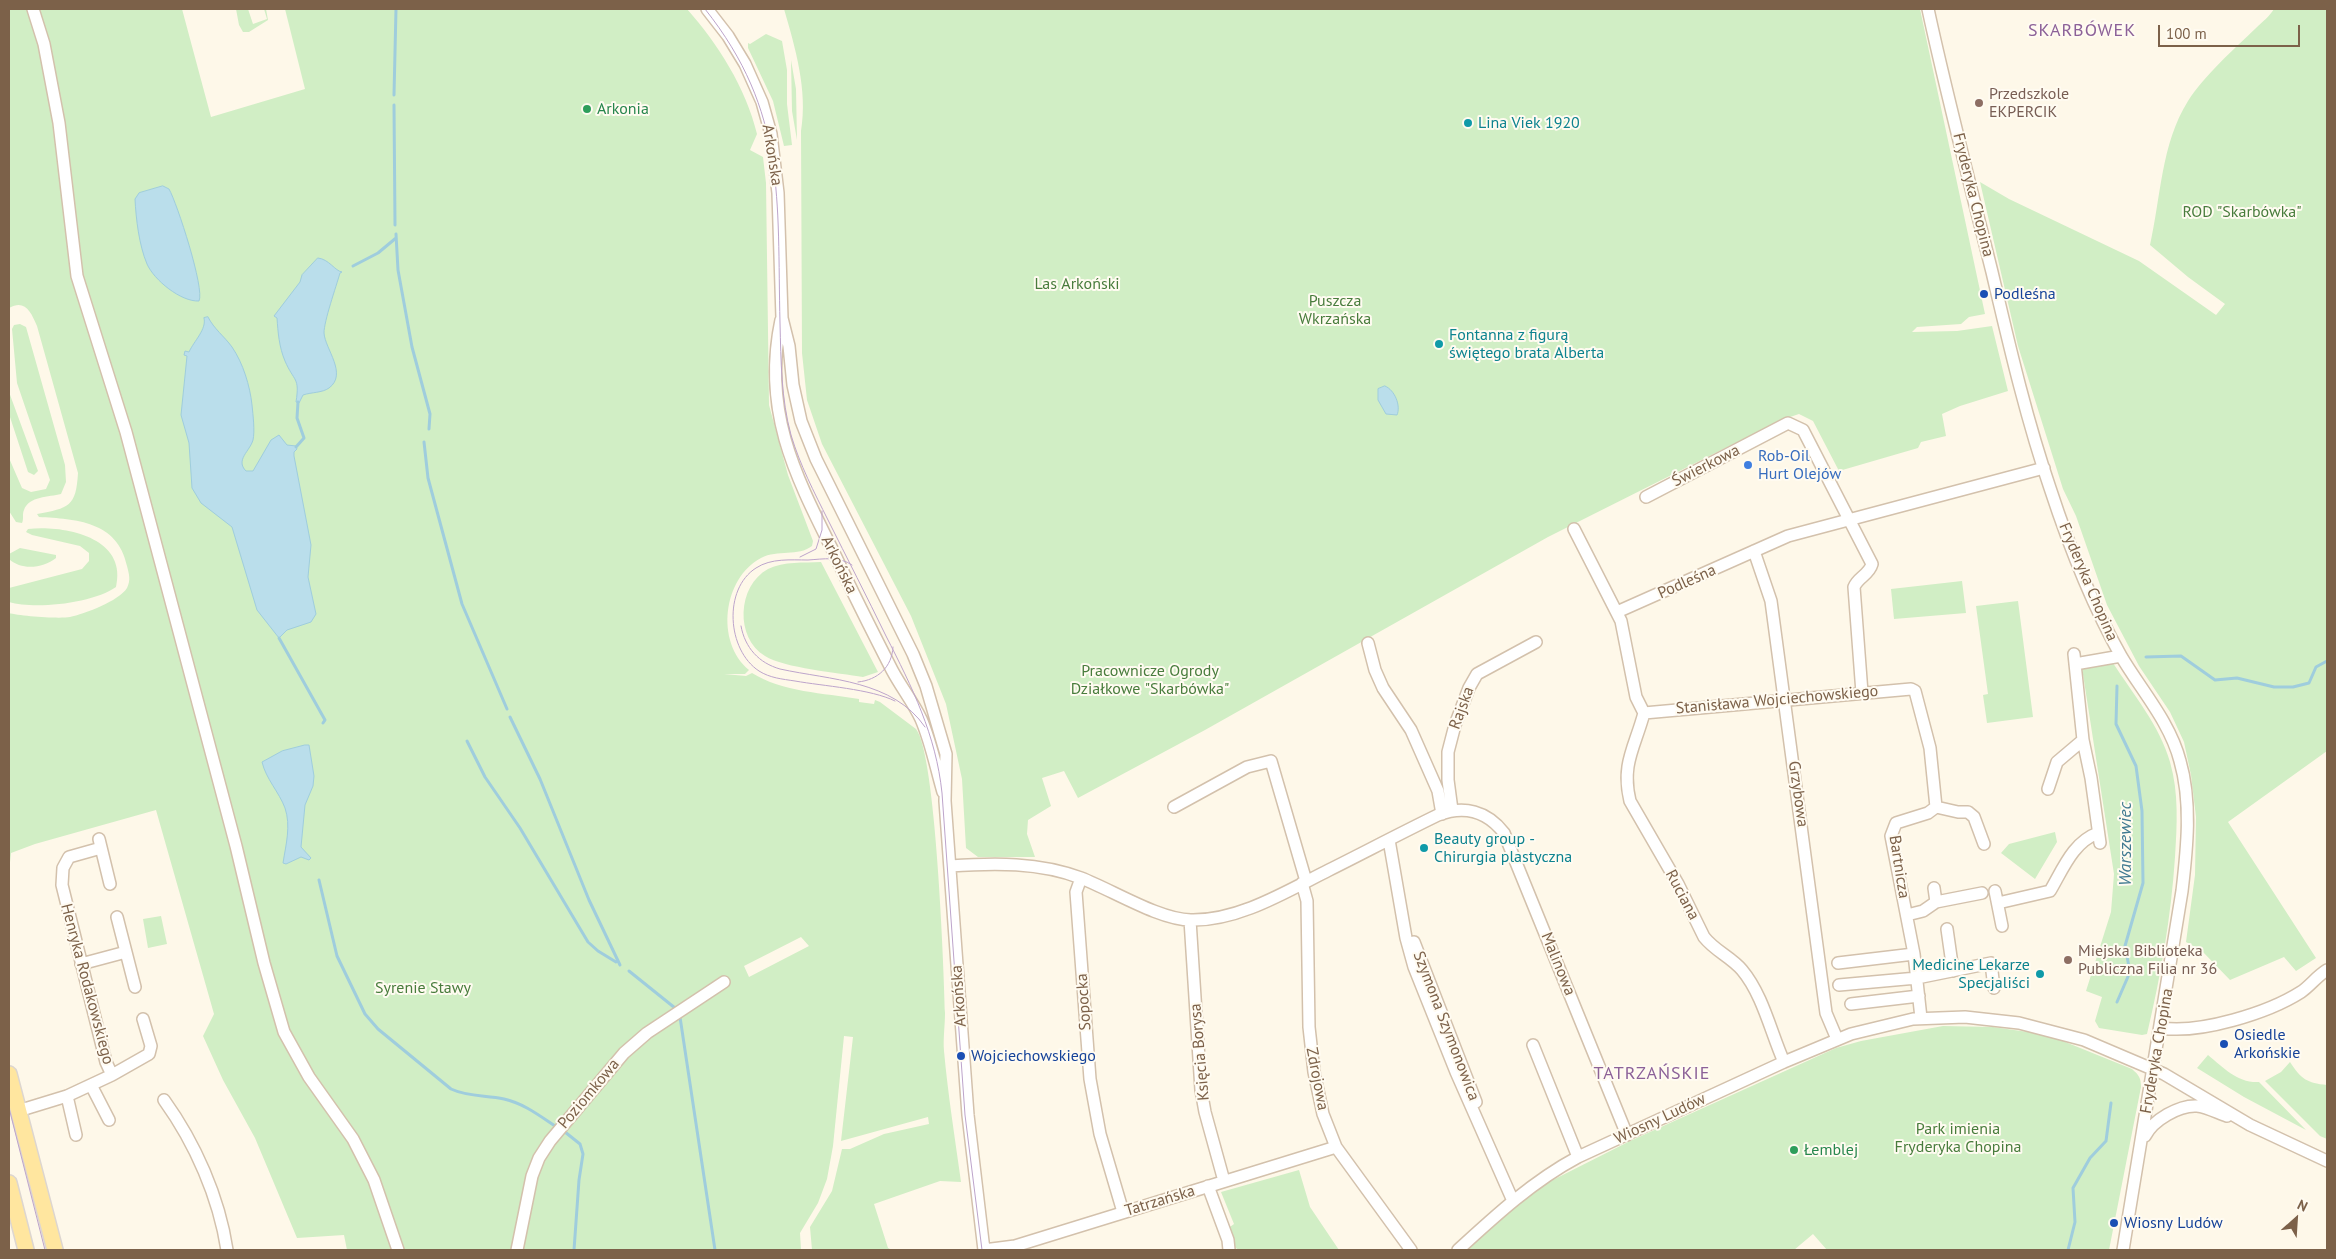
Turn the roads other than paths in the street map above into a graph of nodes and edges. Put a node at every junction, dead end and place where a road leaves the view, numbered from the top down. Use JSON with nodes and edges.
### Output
{"nodes":[{"id":1,"x":33,"y":9,"type":"edge"},
{"id":2,"x":707,"y":9,"type":"edge"},
{"id":3,"x":1928,"y":9,"type":"edge"},
{"id":4,"x":782,"y":318,"type":"junction"},
{"id":5,"x":2044,"y":468,"type":"junction"},
{"id":6,"x":1646,"y":496,"type":"dead end"},
{"id":7,"x":1850,"y":519,"type":"junction"},
{"id":8,"x":1574,"y":529,"type":"dead end"},
{"id":9,"x":1754,"y":551,"type":"junction"},
{"id":10,"x":1617,"y":612,"type":"junction"},
{"id":11,"x":1536,"y":642,"type":"dead end"},
{"id":12,"x":1368,"y":643,"type":"dead end"},
{"id":13,"x":2121,"y":656,"type":"junction"},
{"id":14,"x":1862,"y":693,"type":"junction"},
{"id":15,"x":1785,"y":700,"type":"junction"},
{"id":16,"x":1644,"y":713,"type":"junction"},
{"id":17,"x":2083,"y":740,"type":"junction"},
{"id":18,"x":2048,"y":789,"type":"dead end"},
{"id":19,"x":945,"y":801,"type":"junction"},
{"id":20,"x":1174,"y":807,"type":"dead end"},
{"id":21,"x":1936,"y":807,"type":"junction"},
{"id":22,"x":1447,"y":812,"type":"junction"},
{"id":23,"x":1389,"y":840,"type":"junction"},
{"id":24,"x":1984,"y":844,"type":"dead end"},
{"id":25,"x":950,"y":866,"type":"junction"},
{"id":26,"x":1081,"y":878,"type":"junction"},
{"id":27,"x":1304,"y":882,"type":"junction"},
{"id":28,"x":110,"y":884,"type":"dead end"},
{"id":29,"x":1934,"y":888,"type":"dead end"},
{"id":30,"x":1982,"y":893,"type":"dead end"},
{"id":31,"x":1936,"y":902,"type":"junction"},
{"id":32,"x":1907,"y":915,"type":"junction"},
{"id":33,"x":117,"y":917,"type":"dead end"},
{"id":34,"x":1190,"y":920,"type":"junction"},
{"id":35,"x":2002,"y":926,"type":"dead end"},
{"id":36,"x":1947,"y":929,"type":"dead end"},
{"id":37,"x":126,"y":952,"type":"junction"},
{"id":38,"x":1914,"y":954,"type":"junction"},
{"id":39,"x":1838,"y":963,"type":"dead end"},
{"id":40,"x":81,"y":964,"type":"junction"},
{"id":41,"x":2327,"y":970,"type":"edge"},
{"id":42,"x":1953,"y":971,"type":"junction"},
{"id":43,"x":1917,"y":978,"type":"junction"},
{"id":44,"x":724,"y":982,"type":"dead end"},
{"id":45,"x":1840,"y":985,"type":"dead end"},
{"id":46,"x":135,"y":987,"type":"dead end"},
{"id":47,"x":1994,"y":988,"type":"dead end"},
{"id":48,"x":1919,"y":996,"type":"junction"},
{"id":49,"x":1851,"y":1004,"type":"dead end"},
{"id":50,"x":1921,"y":1018,"type":"junction"},
{"id":51,"x":143,"y":1019,"type":"dead end"},
{"id":52,"x":2161,"y":1028,"type":"junction"},
{"id":53,"x":1837,"y":1039,"type":"junction"},
{"id":54,"x":1533,"y":1045,"type":"dead end"},
{"id":55,"x":1784,"y":1062,"type":"junction"},
{"id":56,"x":2154,"y":1069,"type":"junction"},
{"id":57,"x":9,"y":1074,"type":"edge"},
{"id":58,"x":112,"y":1075,"type":"junction"},
{"id":59,"x":92,"y":1085,"type":"junction"},
{"id":60,"x":67,"y":1096,"type":"junction"},
{"id":61,"x":164,"y":1100,"type":"dead end"},
{"id":62,"x":2206,"y":1108,"type":"joint"},
{"id":63,"x":18,"y":1111,"type":"junction"},
{"id":64,"x":108,"y":1120,"type":"dead end"},
{"id":65,"x":2250,"y":1125,"type":"junction"},
{"id":66,"x":76,"y":1135,"type":"dead end"},
{"id":67,"x":1627,"y":1135,"type":"junction"},
{"id":68,"x":1336,"y":1147,"type":"junction"},
{"id":69,"x":2140,"y":1151,"type":"junction"},
{"id":70,"x":1578,"y":1158,"type":"junction"},
{"id":71,"x":2327,"y":1161,"type":"edge"},
{"id":72,"x":1224,"y":1181,"type":"junction"},
{"id":73,"x":9,"y":1183,"type":"edge"},
{"id":74,"x":1208,"y":1186,"type":"junction"},
{"id":75,"x":1513,"y":1201,"type":"junction"},
{"id":76,"x":1124,"y":1212,"type":"junction"},
{"id":77,"x":1231,"y":1249,"type":"edge"},
{"id":78,"x":26,"y":1250,"type":"edge"},
{"id":79,"x":55,"y":1250,"type":"edge"},
{"id":80,"x":226,"y":1250,"type":"edge"},
{"id":81,"x":400,"y":1250,"type":"edge"},
{"id":82,"x":517,"y":1250,"type":"edge"},
{"id":83,"x":984,"y":1250,"type":"edge"},
{"id":84,"x":1411,"y":1250,"type":"edge"},
{"id":85,"x":1458,"y":1250,"type":"edge"},
{"id":86,"x":2124,"y":1250,"type":"edge"}],
"edges":[{"from":1,"to":81,"type":"street"},
{"from":2,"to":4,"type":"street","name":"Arkońska"},
{"from":3,"to":5,"type":"street","name":"Fryderyka Chopina"},
{"from":4,"to":19,"type":"street","name":"Arkońska"},
{"from":4,"to":19,"type":"street","name":"Arkońska"},
{"from":5,"to":7,"type":"street","name":"Podleśna"},
{"from":5,"to":13,"type":"street","name":"Fryderyka Chopina"},
{"from":6,"to":7,"type":"street","name":"Świerkowa"},
{"from":7,"to":9,"type":"street","name":"Podleśna"},
{"from":7,"to":14,"type":"street","name":"Świerkowa"},
{"from":8,"to":10,"type":"street"},
{"from":9,"to":10,"type":"street","name":"Podleśna"},
{"from":9,"to":15,"type":"street","name":"Grzybowa"},
{"from":10,"to":16,"type":"street"},
{"from":11,"to":22,"type":"street","name":"Rajska"},
{"from":12,"to":22,"type":"street"},
{"from":13,"to":17,"type":"street"},
{"from":13,"to":52,"type":"street","name":"Fryderyka Chopina"},
{"from":14,"to":15,"type":"street","name":"Stanisława Wojciechowskiego"},
{"from":14,"to":21,"type":"street","name":"Stanisława Wojciechowskiego"},
{"from":15,"to":16,"type":"street","name":"Stanisława Wojciechowskiego"},
{"from":15,"to":53,"type":"street","name":"Grzybowa"},
{"from":16,"to":55,"type":"street","name":"Ruciana"},
{"from":17,"to":18,"type":"street"},
{"from":17,"to":35,"type":"street"},
{"from":19,"to":25,"type":"street","name":"Arkońska"},
{"from":20,"to":27,"type":"street","name":"Zdrojowa"},
{"from":21,"to":24,"type":"street"},
{"from":21,"to":32,"type":"street","name":"Bartnicza"},
{"from":22,"to":23,"type":"street"},
{"from":22,"to":67,"type":"street","name":"Malinowa"},
{"from":23,"to":27,"type":"street"},
{"from":23,"to":75,"type":"street","name":"Szymona Szymonowica"},
{"from":25,"to":26,"type":"street"},
{"from":25,"to":83,"type":"street","name":"Arkońska"},
{"from":26,"to":34,"type":"street"},
{"from":26,"to":76,"type":"street","name":"Sopocka"},
{"from":27,"to":34,"type":"street"},
{"from":27,"to":68,"type":"street","name":"Zdrojowa"},
{"from":28,"to":40,"type":"street","name":"Henryka Rodakowskiego"},
{"from":29,"to":31,"type":"street"},
{"from":30,"to":31,"type":"street"},
{"from":31,"to":32,"type":"street"},
{"from":32,"to":38,"type":"street","name":"Bartnicza"},
{"from":33,"to":37,"type":"street"},
{"from":34,"to":72,"type":"street","name":"Księcia Borysa"},
{"from":36,"to":42,"type":"street"},
{"from":37,"to":40,"type":"street"},
{"from":37,"to":46,"type":"street"},
{"from":38,"to":39,"type":"street"},
{"from":38,"to":43,"type":"street","name":"Bartnicza"},
{"from":40,"to":58,"type":"street","name":"Henryka Rodakowskiego"},
{"from":41,"to":52,"type":"street"},
{"from":42,"to":43,"type":"street"},
{"from":42,"to":47,"type":"street"},
{"from":43,"to":45,"type":"street"},
{"from":43,"to":48,"type":"street","name":"Bartnicza"},
{"from":44,"to":82,"type":"street","name":"Poziomkowa"},
{"from":48,"to":49,"type":"street"},
{"from":48,"to":50,"type":"street","name":"Bartnicza"},
{"from":50,"to":53,"type":"street","name":"Wiosny Ludów"},
{"from":50,"to":56,"type":"street","name":"Wiosny Ludów"},
{"from":51,"to":58,"type":"street"},
{"from":52,"to":56,"type":"street","name":"Fryderyka Chopina"},
{"from":53,"to":55,"type":"street","name":"Wiosny Ludów"},
{"from":54,"to":70,"type":"street"},
{"from":55,"to":67,"type":"street","name":"Wiosny Ludów"},
{"from":56,"to":65,"type":"street","name":"Wiosny Ludów"},
{"from":56,"to":69,"type":"street","name":"Fryderyka Chopina"},
{"from":57,"to":63,"type":"main road"},
{"from":58,"to":59,"type":"street","name":"Henryka Rodakowskiego"},
{"from":59,"to":60,"type":"street","name":"Henryka Rodakowskiego"},
{"from":59,"to":64,"type":"street"},
{"from":60,"to":63,"type":"street","name":"Henryka Rodakowskiego"},
{"from":60,"to":66,"type":"street"},
{"from":61,"to":80,"type":"street"},
{"from":62,"to":65,"type":"street","name":"Wiosny Ludów"},
{"from":62,"to":69,"type":"street","name":"Fryderyka Chopina"},
{"from":63,"to":79,"type":"main road"},
{"from":65,"to":71,"type":"street","name":"Wiosny Ludów"},
{"from":67,"to":70,"type":"street","name":"Wiosny Ludów"},
{"from":68,"to":72,"type":"street","name":"Tatrzańska"},
{"from":68,"to":84,"type":"street","name":"Zdrojowa"},
{"from":69,"to":86,"type":"street","name":"Fryderyka Chopina"},
{"from":70,"to":75,"type":"street","name":"Wiosny Ludów"},
{"from":72,"to":74,"type":"street","name":"Tatrzańska"},
{"from":73,"to":78,"type":"main road"},
{"from":74,"to":76,"type":"street","name":"Tatrzańska"},
{"from":74,"to":77,"type":"street"},
{"from":75,"to":85,"type":"street","name":"Wiosny Ludów"},
{"from":76,"to":83,"type":"street","name":"Tatrzańska"}]}
